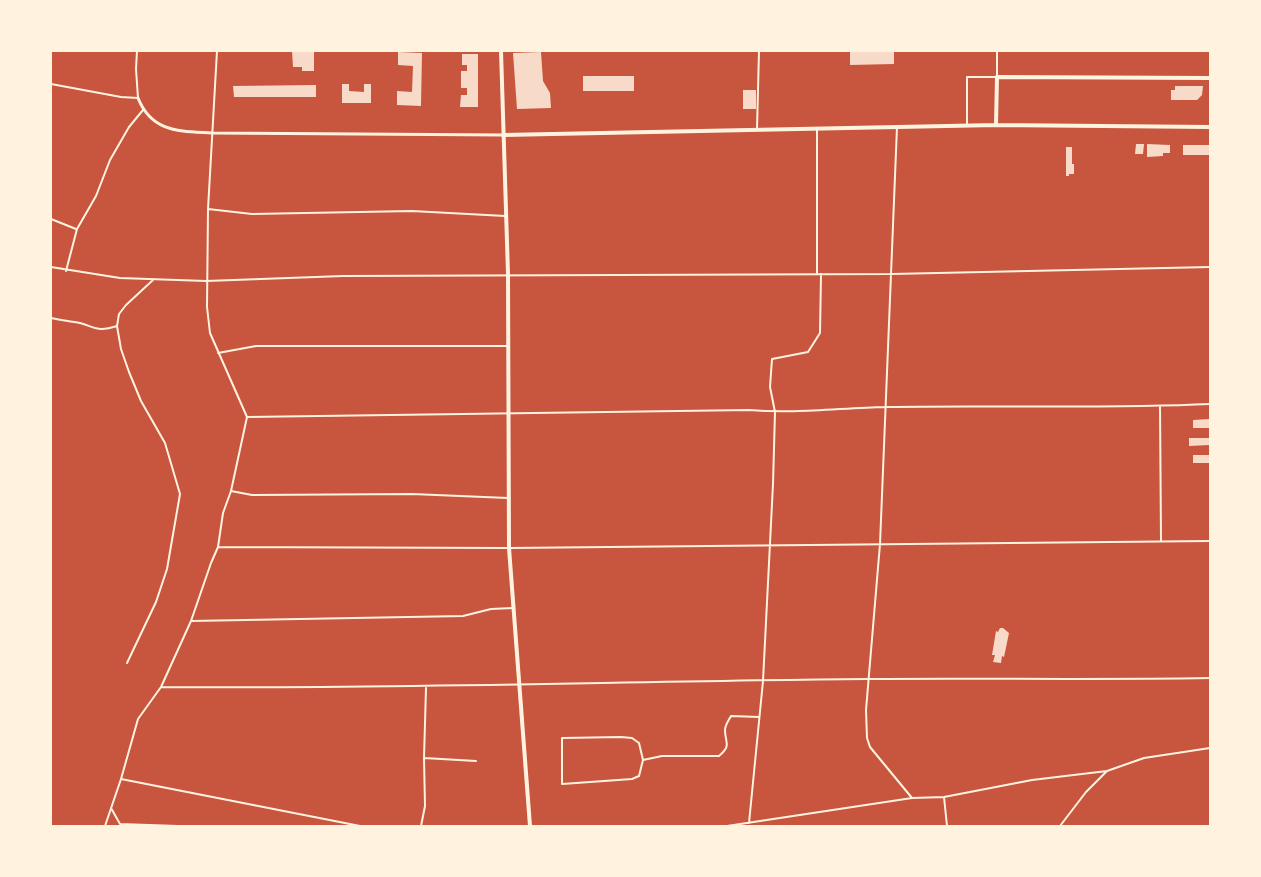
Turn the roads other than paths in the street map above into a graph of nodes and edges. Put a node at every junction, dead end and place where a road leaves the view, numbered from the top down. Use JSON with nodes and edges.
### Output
{"nodes":[{"id":1,"x":137,"y":51,"type":"edge"},
{"id":2,"x":217,"y":51,"type":"edge"},
{"id":3,"x":501,"y":51,"type":"edge"},
{"id":4,"x":759,"y":51,"type":"edge"},
{"id":5,"x":997,"y":51,"type":"edge"},
{"id":6,"x":997,"y":77,"type":"junction"},
{"id":7,"x":1210,"y":78,"type":"edge"},
{"id":8,"x":51,"y":84,"type":"edge"},
{"id":9,"x":138,"y":98,"type":"junction"},
{"id":10,"x":143,"y":110,"type":"junction"},
{"id":11,"x":996,"y":125,"type":"junction"},
{"id":12,"x":967,"y":126,"type":"junction"},
{"id":13,"x":897,"y":127,"type":"junction"},
{"id":14,"x":1210,"y":127,"type":"edge"},
{"id":15,"x":817,"y":130,"type":"junction"},
{"id":16,"x":757,"y":131,"type":"junction"},
{"id":17,"x":212,"y":133,"type":"junction"},
{"id":18,"x":503,"y":135,"type":"junction"},
{"id":19,"x":208,"y":209,"type":"junction"},
{"id":20,"x":506,"y":216,"type":"junction"},
{"id":21,"x":51,"y":219,"type":"edge"},
{"id":22,"x":77,"y":229,"type":"junction"},
{"id":23,"x":51,"y":267,"type":"edge"},
{"id":24,"x":1210,"y":267,"type":"edge"},
{"id":25,"x":66,"y":271,"type":"junction"},
{"id":26,"x":819,"y":273,"type":"junction"},
{"id":27,"x":508,"y":274,"type":"junction"},
{"id":28,"x":892,"y":274,"type":"junction"},
{"id":29,"x":153,"y":280,"type":"junction"},
{"id":30,"x":206,"y":281,"type":"junction"},
{"id":31,"x":51,"y":318,"type":"edge"},
{"id":32,"x":117,"y":326,"type":"junction"},
{"id":33,"x":508,"y":346,"type":"junction"},
{"id":34,"x":218,"y":352,"type":"junction"},
{"id":35,"x":1210,"y":404,"type":"edge"},
{"id":36,"x":1160,"y":406,"type":"junction"},
{"id":37,"x":885,"y":407,"type":"junction"},
{"id":38,"x":509,"y":412,"type":"junction"},
{"id":39,"x":775,"y":412,"type":"junction"},
{"id":40,"x":247,"y":417,"type":"junction"},
{"id":41,"x":231,"y":491,"type":"junction"},
{"id":42,"x":508,"y":498,"type":"junction"},
{"id":43,"x":1210,"y":541,"type":"edge"},
{"id":44,"x":1161,"y":542,"type":"junction"},
{"id":45,"x":880,"y":544,"type":"junction"},
{"id":46,"x":770,"y":546,"type":"junction"},
{"id":47,"x":218,"y":547,"type":"junction"},
{"id":48,"x":509,"y":548,"type":"junction"},
{"id":49,"x":513,"y":608,"type":"junction"},
{"id":50,"x":191,"y":621,"type":"junction"},
{"id":51,"x":127,"y":663,"type":"dead end"},
{"id":52,"x":1210,"y":678,"type":"edge"},
{"id":53,"x":869,"y":679,"type":"junction"},
{"id":54,"x":763,"y":681,"type":"junction"},
{"id":55,"x":520,"y":683,"type":"junction"},
{"id":56,"x":161,"y":687,"type":"junction"},
{"id":57,"x":426,"y":687,"type":"junction"},
{"id":58,"x":759,"y":717,"type":"junction"},
{"id":59,"x":1210,"y":748,"type":"edge"},
{"id":60,"x":424,"y":758,"type":"junction"},
{"id":61,"x":643,"y":760,"type":"junction"},
{"id":62,"x":477,"y":761,"type":"dead end"},
{"id":63,"x":1107,"y":771,"type":"junction"},
{"id":64,"x":121,"y":779,"type":"junction"},
{"id":65,"x":944,"y":796,"type":"junction"},
{"id":66,"x":912,"y":798,"type":"junction"},
{"id":67,"x":111,"y":808,"type":"junction"},
{"id":68,"x":748,"y":823,"type":"junction"},
{"id":69,"x":355,"y":825,"type":"edge"},
{"id":70,"x":105,"y":826,"type":"edge"},
{"id":71,"x":178,"y":826,"type":"edge"},
{"id":72,"x":348,"y":826,"type":"edge"},
{"id":73,"x":360,"y":826,"type":"edge"},
{"id":74,"x":421,"y":826,"type":"edge"},
{"id":75,"x":530,"y":826,"type":"edge"},
{"id":76,"x":727,"y":826,"type":"edge"},
{"id":77,"x":947,"y":826,"type":"edge"},
{"id":78,"x":1060,"y":826,"type":"edge"}],
"edges":[{"from":1,"to":9,"type":"street"},
{"from":2,"to":17,"type":"street"},
{"from":3,"to":18,"type":"main road"},
{"from":4,"to":16,"type":"street"},
{"from":5,"to":6,"type":"street"},
{"from":6,"to":7,"type":"main road"},
{"from":6,"to":11,"type":"main road"},
{"from":6,"to":12,"type":"street"},
{"from":8,"to":9,"type":"street"},
{"from":9,"to":10,"type":"street"},
{"from":10,"to":17,"type":"street"},
{"from":10,"to":22,"type":"street"},
{"from":11,"to":12,"type":"main road"},
{"from":11,"to":14,"type":"main road"},
{"from":12,"to":13,"type":"main road"},
{"from":13,"to":15,"type":"main road"},
{"from":13,"to":28,"type":"street"},
{"from":15,"to":16,"type":"main road"},
{"from":15,"to":26,"type":"street"},
{"from":16,"to":18,"type":"main road"},
{"from":17,"to":18,"type":"street"},
{"from":17,"to":19,"type":"street"},
{"from":18,"to":20,"type":"main road"},
{"from":19,"to":20,"type":"street"},
{"from":19,"to":30,"type":"street"},
{"from":20,"to":27,"type":"main road"},
{"from":21,"to":22,"type":"street"},
{"from":22,"to":25,"type":"street"},
{"from":23,"to":25,"type":"street"},
{"from":24,"to":28,"type":"street"},
{"from":25,"to":29,"type":"street"},
{"from":26,"to":27,"type":"street"},
{"from":26,"to":28,"type":"street"},
{"from":26,"to":39,"type":"street"},
{"from":27,"to":30,"type":"street"},
{"from":27,"to":33,"type":"main road"},
{"from":28,"to":37,"type":"street"},
{"from":29,"to":30,"type":"street"},
{"from":29,"to":32,"type":"street"},
{"from":30,"to":34,"type":"street"},
{"from":31,"to":32,"type":"street"},
{"from":32,"to":51,"type":"street"},
{"from":33,"to":34,"type":"street"},
{"from":33,"to":38,"type":"main road"},
{"from":34,"to":40,"type":"street"},
{"from":35,"to":36,"type":"street"},
{"from":36,"to":37,"type":"street"},
{"from":36,"to":44,"type":"street"},
{"from":37,"to":39,"type":"street"},
{"from":37,"to":45,"type":"street"},
{"from":38,"to":39,"type":"street"},
{"from":38,"to":40,"type":"street"},
{"from":38,"to":42,"type":"main road"},
{"from":39,"to":46,"type":"street"},
{"from":40,"to":41,"type":"street"},
{"from":41,"to":42,"type":"street"},
{"from":41,"to":47,"type":"street"},
{"from":42,"to":48,"type":"main road"},
{"from":43,"to":44,"type":"street"},
{"from":44,"to":45,"type":"street"},
{"from":45,"to":46,"type":"street"},
{"from":45,"to":53,"type":"street"},
{"from":46,"to":48,"type":"street"},
{"from":46,"to":54,"type":"street"},
{"from":47,"to":48,"type":"street"},
{"from":47,"to":50,"type":"street"},
{"from":48,"to":49,"type":"main road"},
{"from":49,"to":50,"type":"street"},
{"from":49,"to":55,"type":"main road"},
{"from":50,"to":56,"type":"street"},
{"from":52,"to":53,"type":"street"},
{"from":53,"to":54,"type":"street"},
{"from":53,"to":66,"type":"street"},
{"from":54,"to":55,"type":"street"},
{"from":54,"to":58,"type":"street"},
{"from":55,"to":57,"type":"street"},
{"from":55,"to":75,"type":"main road"},
{"from":56,"to":57,"type":"street"},
{"from":56,"to":64,"type":"street"},
{"from":57,"to":60,"type":"street"},
{"from":58,"to":61,"type":"street"},
{"from":58,"to":68,"type":"street"},
{"from":59,"to":63,"type":"street"},
{"from":60,"to":62,"type":"street"},
{"from":60,"to":74,"type":"street"},
{"from":61,"to":61,"type":"street"},
{"from":63,"to":65,"type":"street"},
{"from":63,"to":78,"type":"street"},
{"from":64,"to":67,"type":"street"},
{"from":64,"to":69,"type":"street"},
{"from":65,"to":66,"type":"street"},
{"from":65,"to":77,"type":"street"},
{"from":66,"to":68,"type":"street"},
{"from":67,"to":70,"type":"street"},
{"from":67,"to":71,"type":"street"},
{"from":68,"to":76,"type":"street"},
{"from":69,"to":72,"type":"street"},
{"from":69,"to":73,"type":"street"}]}
